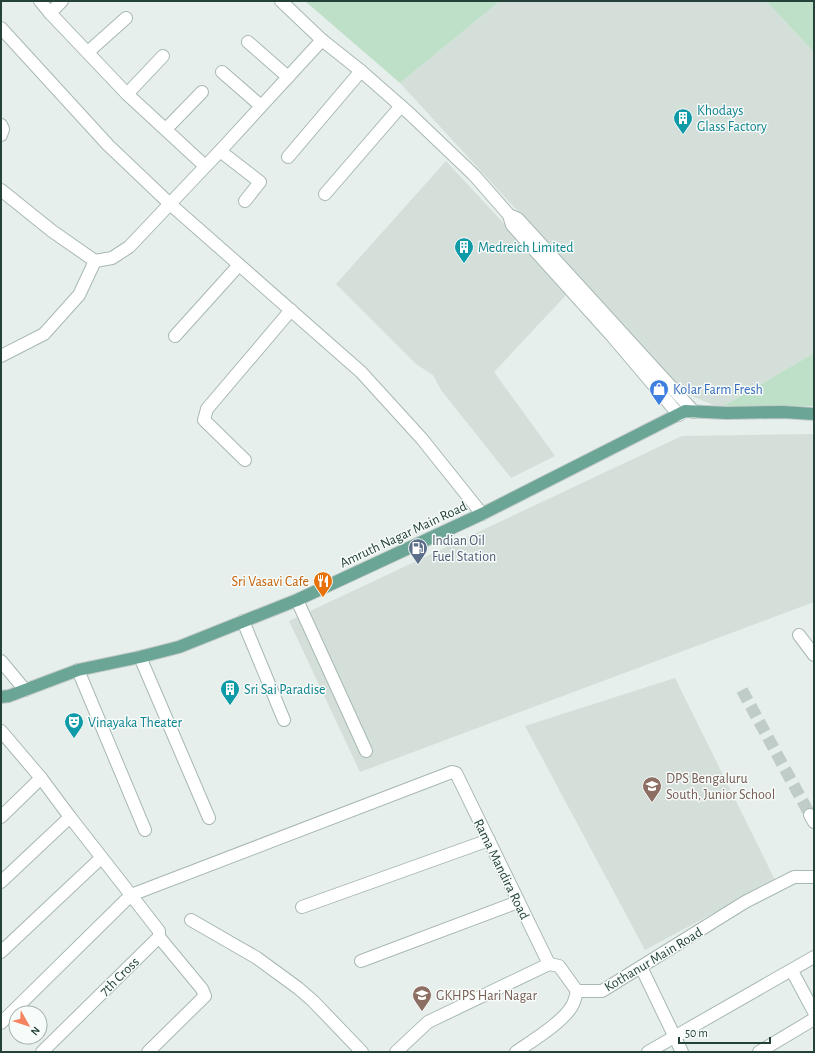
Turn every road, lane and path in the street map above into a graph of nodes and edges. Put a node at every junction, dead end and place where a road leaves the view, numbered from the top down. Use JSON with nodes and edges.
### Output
{"nodes":[{"id":1,"x":40,"y":1,"type":"edge"},
{"id":2,"x":62,"y":1,"type":"edge"},
{"id":3,"x":281,"y":1,"type":"edge"},
{"id":4,"x":50,"y":13,"type":"junction"},
{"id":5,"x":126,"y":18,"type":"dead end"},
{"id":6,"x":1,"y":28,"type":"edge"},
{"id":7,"x":322,"y":40,"type":"junction"},
{"id":8,"x":248,"y":42,"type":"dead end"},
{"id":9,"x":88,"y":52,"type":"junction"},
{"id":10,"x":163,"y":56,"type":"dead end"},
{"id":11,"x":361,"y":71,"type":"junction"},
{"id":12,"x":222,"y":72,"type":"dead end"},
{"id":13,"x":288,"y":77,"type":"junction"},
{"id":14,"x":202,"y":92,"type":"dead end"},
{"id":15,"x":127,"y":94,"type":"junction"},
{"id":16,"x":261,"y":106,"type":"junction"},
{"id":17,"x":401,"y":106,"type":"junction"},
{"id":18,"x":1,"y":125,"type":"edge"},
{"id":19,"x":166,"y":129,"type":"junction"},
{"id":20,"x":1,"y":135,"type":"edge"},
{"id":21,"x":220,"y":151,"type":"junction"},
{"id":22,"x":288,"y":157,"type":"dead end"},
{"id":23,"x":205,"y":166,"type":"junction"},
{"id":24,"x":1,"y":190,"type":"edge"},
{"id":25,"x":325,"y":194,"type":"dead end"},
{"id":26,"x":245,"y":201,"type":"dead end"},
{"id":27,"x":170,"y":204,"type":"junction"},
{"id":28,"x":509,"y":215,"type":"junction"},
{"id":29,"x":96,"y":261,"type":"junction"},
{"id":30,"x":239,"y":265,"type":"junction"},
{"id":31,"x":291,"y":310,"type":"junction"},
{"id":32,"x":175,"y":336,"type":"dead end"},
{"id":33,"x":1,"y":356,"type":"edge"},
{"id":34,"x":694,"y":412,"type":"junction"},
{"id":35,"x":814,"y":414,"type":"edge"},
{"id":36,"x":679,"y":415,"type":"junction"},
{"id":37,"x":245,"y":460,"type":"dead end"},
{"id":38,"x":482,"y":514,"type":"junction"},
{"id":39,"x":297,"y":600,"type":"junction"},
{"id":40,"x":243,"y":621,"type":"junction"},
{"id":41,"x":799,"y":635,"type":"dead end"},
{"id":42,"x":814,"y":655,"type":"edge"},
{"id":43,"x":140,"y":657,"type":"junction"},
{"id":44,"x":1,"y":662,"type":"edge"},
{"id":45,"x":78,"y":670,"type":"junction"},
{"id":46,"x":25,"y":690,"type":"junction"},
{"id":47,"x":1,"y":697,"type":"edge"},
{"id":48,"x":284,"y":720,"type":"dead end"},
{"id":49,"x":3,"y":737,"type":"edge"},
{"id":50,"x":366,"y":751,"type":"dead end"},
{"id":51,"x":42,"y":778,"type":"junction"},
{"id":52,"x":1,"y":816,"type":"edge"},
{"id":53,"x":70,"y":817,"type":"junction"},
{"id":54,"x":209,"y":818,"type":"dead end"},
{"id":55,"x":145,"y":830,"type":"dead end"},
{"id":56,"x":489,"y":840,"type":"junction"},
{"id":57,"x":102,"y":858,"type":"junction"},
{"id":58,"x":814,"y":876,"type":"edge"},
{"id":59,"x":1,"y":882,"type":"edge"},
{"id":60,"x":131,"y":896,"type":"junction"},
{"id":61,"x":518,"y":902,"type":"junction"},
{"id":62,"x":302,"y":907,"type":"dead end"},
{"id":63,"x":191,"y":920,"type":"dead end"},
{"id":64,"x":159,"y":937,"type":"junction"},
{"id":65,"x":1,"y":952,"type":"edge"},
{"id":66,"x":814,"y":957,"type":"edge"},
{"id":67,"x":361,"y":961,"type":"dead end"},
{"id":68,"x":548,"y":964,"type":"junction"},
{"id":69,"x":641,"y":967,"type":"junction"},
{"id":70,"x":792,"y":970,"type":"junction"},
{"id":71,"x":577,"y":991,"type":"junction"},
{"id":72,"x":814,"y":1012,"type":"edge"},
{"id":73,"x":814,"y":1019,"type":"edge"},
{"id":74,"x":1,"y":1023,"type":"edge"},
{"id":75,"x":675,"y":1038,"type":"junction"},
{"id":76,"x":42,"y":1052,"type":"edge"},
{"id":77,"x":148,"y":1052,"type":"edge"},
{"id":78,"x":362,"y":1052,"type":"edge"},
{"id":79,"x":396,"y":1052,"type":"edge"},
{"id":80,"x":516,"y":1052,"type":"edge"},
{"id":81,"x":648,"y":1052,"type":"edge"},
{"id":82,"x":682,"y":1052,"type":"edge"},
{"id":83,"x":758,"y":1052,"type":"edge"}],
"edges":[{"from":1,"to":4,"type":"street"},
{"from":2,"to":4,"type":"street"},
{"from":3,"to":7,"type":"street"},
{"from":4,"to":9,"type":"street"},
{"from":5,"to":9,"type":"street"},
{"from":6,"to":27,"type":"street"},
{"from":7,"to":11,"type":"street"},
{"from":7,"to":13,"type":"street"},
{"from":8,"to":13,"type":"street"},
{"from":9,"to":15,"type":"street"},
{"from":10,"to":15,"type":"street"},
{"from":11,"to":17,"type":"street"},
{"from":11,"to":22,"type":"street"},
{"from":12,"to":16,"type":"street"},
{"from":13,"to":16,"type":"street"},
{"from":14,"to":19,"type":"street"},
{"from":15,"to":19,"type":"street"},
{"from":16,"to":21,"type":"street"},
{"from":17,"to":25,"type":"street"},
{"from":17,"to":28,"type":"street"},
{"from":18,"to":20,"type":"street"},
{"from":19,"to":23,"type":"street"},
{"from":21,"to":23,"type":"street"},
{"from":21,"to":26,"type":"street"},
{"from":23,"to":27,"type":"street"},
{"from":24,"to":29,"type":"street"},
{"from":27,"to":29,"type":"street"},
{"from":27,"to":30,"type":"street"},
{"from":28,"to":34,"type":"street"},
{"from":28,"to":36,"type":"street"},
{"from":29,"to":33,"type":"street"},
{"from":30,"to":31,"type":"street"},
{"from":30,"to":32,"type":"street"},
{"from":31,"to":37,"type":"street"},
{"from":31,"to":38,"type":"street"},
{"from":34,"to":35,"type":"main road","name":"Amruth Nagar Main Road"},
{"from":34,"to":36,"type":"main road","name":"Amruth Nagar Main Road"},
{"from":36,"to":38,"type":"main road","name":"Amruth Nagar Main Road"},
{"from":38,"to":39,"type":"main road","name":"Amruth Nagar Main Road"},
{"from":39,"to":40,"type":"main road","name":"Amruth Nagar Main Road"},
{"from":39,"to":50,"type":"street"},
{"from":40,"to":43,"type":"main road","name":"Amruth Nagar Main Road"},
{"from":40,"to":48,"type":"street"},
{"from":41,"to":42,"type":"street"},
{"from":43,"to":45,"type":"main road","name":"Amruth Nagar Main Road"},
{"from":43,"to":54,"type":"street"},
{"from":44,"to":46,"type":"street"},
{"from":45,"to":46,"type":"main road","name":"Amruth Nagar Main Road"},
{"from":45,"to":55,"type":"street"},
{"from":46,"to":47,"type":"main road","name":"Amruth Nagar Main Road"},
{"from":49,"to":51,"type":"street"},
{"from":51,"to":52,"type":"street"},
{"from":51,"to":53,"type":"street"},
{"from":53,"to":57,"type":"street"},
{"from":53,"to":59,"type":"street"},
{"from":56,"to":60,"type":"street","name":"Rama Mandira Road"},
{"from":56,"to":61,"type":"street","name":"Rama Mandira Road"},
{"from":56,"to":62,"type":"street"},
{"from":57,"to":60,"type":"street"},
{"from":57,"to":65,"type":"street"},
{"from":58,"to":69,"type":"street","name":"Kothanur Main Road"},
{"from":60,"to":64,"type":"street"},
{"from":60,"to":74,"type":"street"},
{"from":61,"to":67,"type":"street"},
{"from":61,"to":68,"type":"street","name":"Rama Mandira Road"},
{"from":63,"to":78,"type":"street"},
{"from":64,"to":76,"type":"street","name":"7th Cross"},
{"from":64,"to":77,"type":"street"},
{"from":66,"to":70,"type":"street"},
{"from":68,"to":71,"type":"street"},
{"from":68,"to":79,"type":"street"},
{"from":69,"to":71,"type":"street","name":"Kothanur Main Road"},
{"from":69,"to":75,"type":"street"},
{"from":70,"to":72,"type":"street"},
{"from":70,"to":75,"type":"street"},
{"from":71,"to":80,"type":"street"},
{"from":73,"to":83,"type":"street"},
{"from":75,"to":81,"type":"street"},
{"from":75,"to":82,"type":"street"}]}
